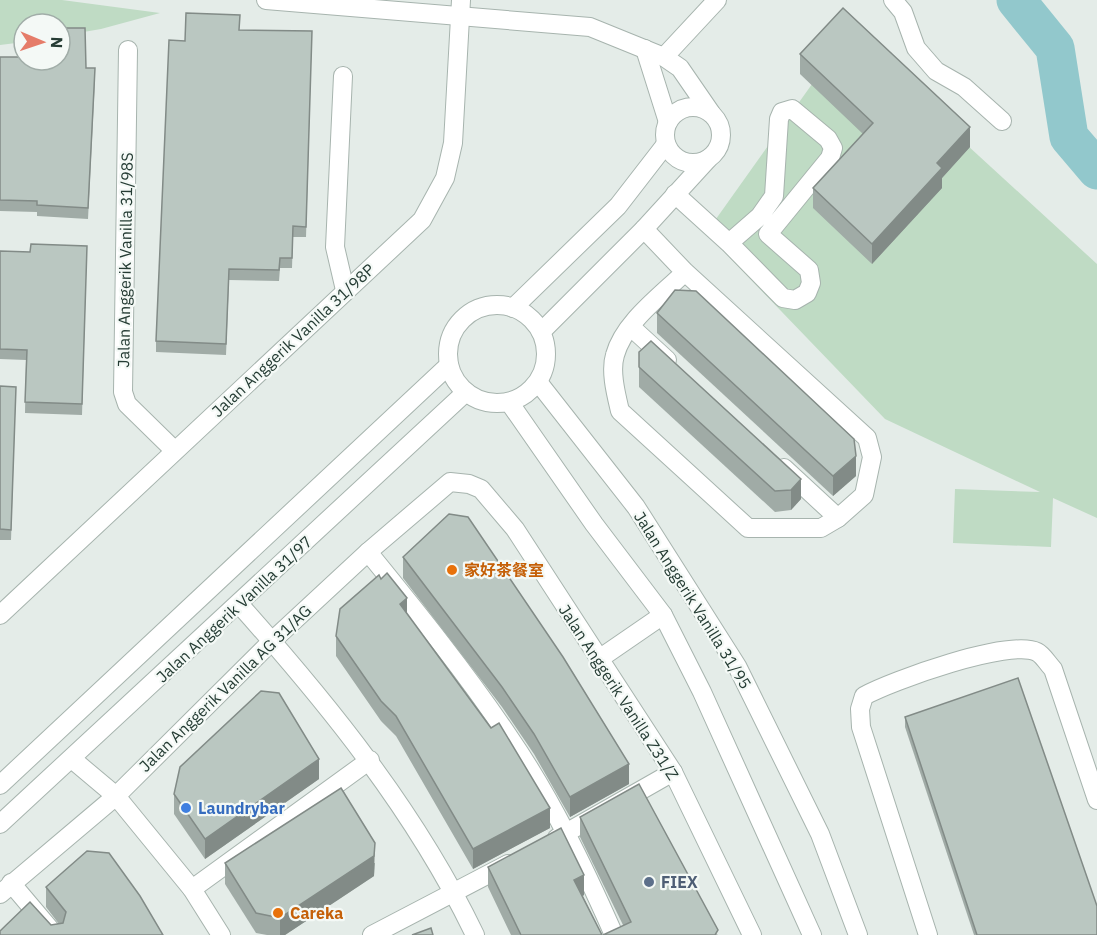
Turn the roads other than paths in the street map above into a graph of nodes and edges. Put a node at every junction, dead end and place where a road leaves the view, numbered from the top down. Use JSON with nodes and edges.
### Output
{"nodes":[{"id":1,"x":266,"y":0,"type":"edge"},
{"id":2,"x":717,"y":0,"type":"edge"},
{"id":3,"x":893,"y":0,"type":"edge"},
{"id":4,"x":460,"y":8,"type":"edge"},
{"id":5,"x":645,"y":49,"type":"junction"},
{"id":6,"x":128,"y":50,"type":"dead end"},
{"id":7,"x":664,"y":57,"type":"junction"},
{"id":8,"x":343,"y":76,"type":"dead end"},
{"id":9,"x":711,"y":113,"type":"junction"},
{"id":10,"x":1002,"y":121,"type":"dead end"},
{"id":11,"x":668,"y":122,"type":"junction"},
{"id":12,"x":666,"y":144,"type":"junction"},
{"id":13,"x":708,"y":159,"type":"junction"},
{"id":14,"x":675,"y":194,"type":"junction"},
{"id":15,"x":755,"y":221,"type":"junction"},
{"id":16,"x":645,"y":229,"type":"junction"},
{"id":17,"x":768,"y":234,"type":"junction"},
{"id":18,"x":729,"y":243,"type":"junction"},
{"id":19,"x":685,"y":272,"type":"junction"},
{"id":20,"x":345,"y":290,"type":"junction"},
{"id":21,"x":513,"y":308,"type":"junction"},
{"id":22,"x":631,"y":327,"type":"junction"},
{"id":23,"x":541,"y":332,"type":"junction"},
{"id":24,"x":450,"y":365,"type":"junction"},
{"id":25,"x":683,"y":375,"type":"edge"},
{"id":26,"x":538,"y":382,"type":"junction"},
{"id":27,"x":466,"y":392,"type":"junction"},
{"id":28,"x":509,"y":402,"type":"junction"},
{"id":29,"x":174,"y":450,"type":"junction"},
{"id":30,"x":769,"y":454,"type":"edge"},
{"id":31,"x":450,"y":482,"type":"joint"},
{"id":32,"x":838,"y":518,"type":"junction"},
{"id":33,"x":368,"y":552,"type":"junction"},
{"id":34,"x":239,"y":604,"type":"junction"},
{"id":35,"x":0,"y":615,"type":"edge"},
{"id":36,"x":663,"y":615,"type":"junction"},
{"id":37,"x":272,"y":641,"type":"junction"},
{"id":38,"x":599,"y":659,"type":"junction"},
{"id":39,"x":72,"y":759,"type":"junction"},
{"id":40,"x":370,"y":760,"type":"junction"},
{"id":41,"x":673,"y":772,"type":"junction"},
{"id":42,"x":0,"y":785,"type":"edge"},
{"id":43,"x":116,"y":796,"type":"junction"},
{"id":44,"x":1097,"y":800,"type":"edge"},
{"id":45,"x":0,"y":824,"type":"edge"},
{"id":46,"x":565,"y":833,"type":"junction"},
{"id":47,"x":545,"y":844,"type":"edge"},
{"id":48,"x":525,"y":855,"type":"edge"},
{"id":49,"x":6,"y":889,"type":"edge"},
{"id":50,"x":192,"y":889,"type":"junction"},
{"id":51,"x":454,"y":892,"type":"junction"},
{"id":52,"x":55,"y":935,"type":"edge"},
{"id":53,"x":221,"y":935,"type":"edge"},
{"id":54,"x":372,"y":935,"type":"edge"},
{"id":55,"x":475,"y":935,"type":"edge"},
{"id":56,"x":614,"y":935,"type":"edge"},
{"id":57,"x":752,"y":935,"type":"edge"},
{"id":58,"x":812,"y":935,"type":"edge"},
{"id":59,"x":858,"y":935,"type":"edge"},
{"id":60,"x":928,"y":935,"type":"edge"}],
"edges":[{"from":1,"to":4,"type":"street"},
{"from":2,"to":7,"type":"street"},
{"from":3,"to":10,"type":"street"},
{"from":4,"to":5,"type":"street"},
{"from":4,"to":20,"type":"street","name":"Jalan Anggerik Vanilla 31/98P"},
{"from":5,"to":7,"type":"street"},
{"from":5,"to":11,"type":"street"},
{"from":6,"to":29,"type":"street","name":"Jalan Anggerik Vanilla 31/98S"},
{"from":7,"to":9,"type":"street"},
{"from":8,"to":20,"type":"street"},
{"from":9,"to":11,"type":"street"},
{"from":9,"to":13,"type":"street"},
{"from":11,"to":12,"type":"street"},
{"from":12,"to":13,"type":"street"},
{"from":12,"to":21,"type":"street"},
{"from":13,"to":14,"type":"street"},
{"from":14,"to":16,"type":"street"},
{"from":14,"to":18,"type":"street"},
{"from":15,"to":17,"type":"street"},
{"from":15,"to":17,"type":"street"},
{"from":15,"to":18,"type":"street"},
{"from":16,"to":19,"type":"street"},
{"from":16,"to":23,"type":"street"},
{"from":17,"to":18,"type":"street"},
{"from":19,"to":22,"type":"street"},
{"from":19,"to":32,"type":"street"},
{"from":20,"to":29,"type":"street","name":"Jalan Anggerik Vanilla 31/98P"},
{"from":21,"to":23,"type":"street"},
{"from":21,"to":24,"type":"street"},
{"from":22,"to":25,"type":"street"},
{"from":22,"to":32,"type":"street"},
{"from":23,"to":26,"type":"street"},
{"from":24,"to":27,"type":"street"},
{"from":24,"to":42,"type":"street","name":"Jalan Anggerik Vanilla 31/97"},
{"from":26,"to":28,"type":"street"},
{"from":26,"to":59,"type":"street","name":"Jalan Anggerik Vanilla 31/95"},
{"from":27,"to":28,"type":"street"},
{"from":27,"to":34,"type":"street","name":"Jalan Anggerik Vanilla 31/97"},
{"from":28,"to":36,"type":"street","name":"Jalan Anggerik Vanilla 31/95"},
{"from":29,"to":35,"type":"street","name":"Jalan Anggerik Vanilla 31/98P"},
{"from":30,"to":32,"type":"street"},
{"from":31,"to":33,"type":"street","name":"Jalan Anggerik Vanilla AG 31/AG"},
{"from":31,"to":38,"type":"street","name":"Jalan Anggerik Vanilla Z31/Z"},
{"from":33,"to":37,"type":"street","name":"Jalan Anggerik Vanilla AG 31/AG"},
{"from":33,"to":46,"type":"street"},
{"from":34,"to":37,"type":"street"},
{"from":34,"to":39,"type":"street","name":"Jalan Anggerik Vanilla 31/97"},
{"from":36,"to":38,"type":"street"},
{"from":36,"to":58,"type":"street","name":"Jalan Anggerik Vanilla 31/95"},
{"from":37,"to":40,"type":"street"},
{"from":37,"to":43,"type":"street","name":"Jalan Anggerik Vanilla AG 31/AG"},
{"from":38,"to":41,"type":"street","name":"Jalan Anggerik Vanilla Z31/Z"},
{"from":39,"to":43,"type":"street"},
{"from":39,"to":45,"type":"street","name":"Jalan Anggerik Vanilla 31/97"},
{"from":40,"to":50,"type":"street"},
{"from":40,"to":51,"type":"street"},
{"from":41,"to":46,"type":"street"},
{"from":41,"to":57,"type":"street","name":"Jalan Anggerik Vanilla Z31/Z"},
{"from":43,"to":49,"type":"street","name":"Jalan Anggerik Vanilla AG 31/AG"},
{"from":43,"to":50,"type":"street"},
{"from":44,"to":60,"type":"street"},
{"from":46,"to":47,"type":"street"},
{"from":46,"to":56,"type":"street"},
{"from":48,"to":51,"type":"street"},
{"from":49,"to":52,"type":"street"},
{"from":50,"to":53,"type":"street"},
{"from":51,"to":54,"type":"street"},
{"from":51,"to":55,"type":"street"}]}
